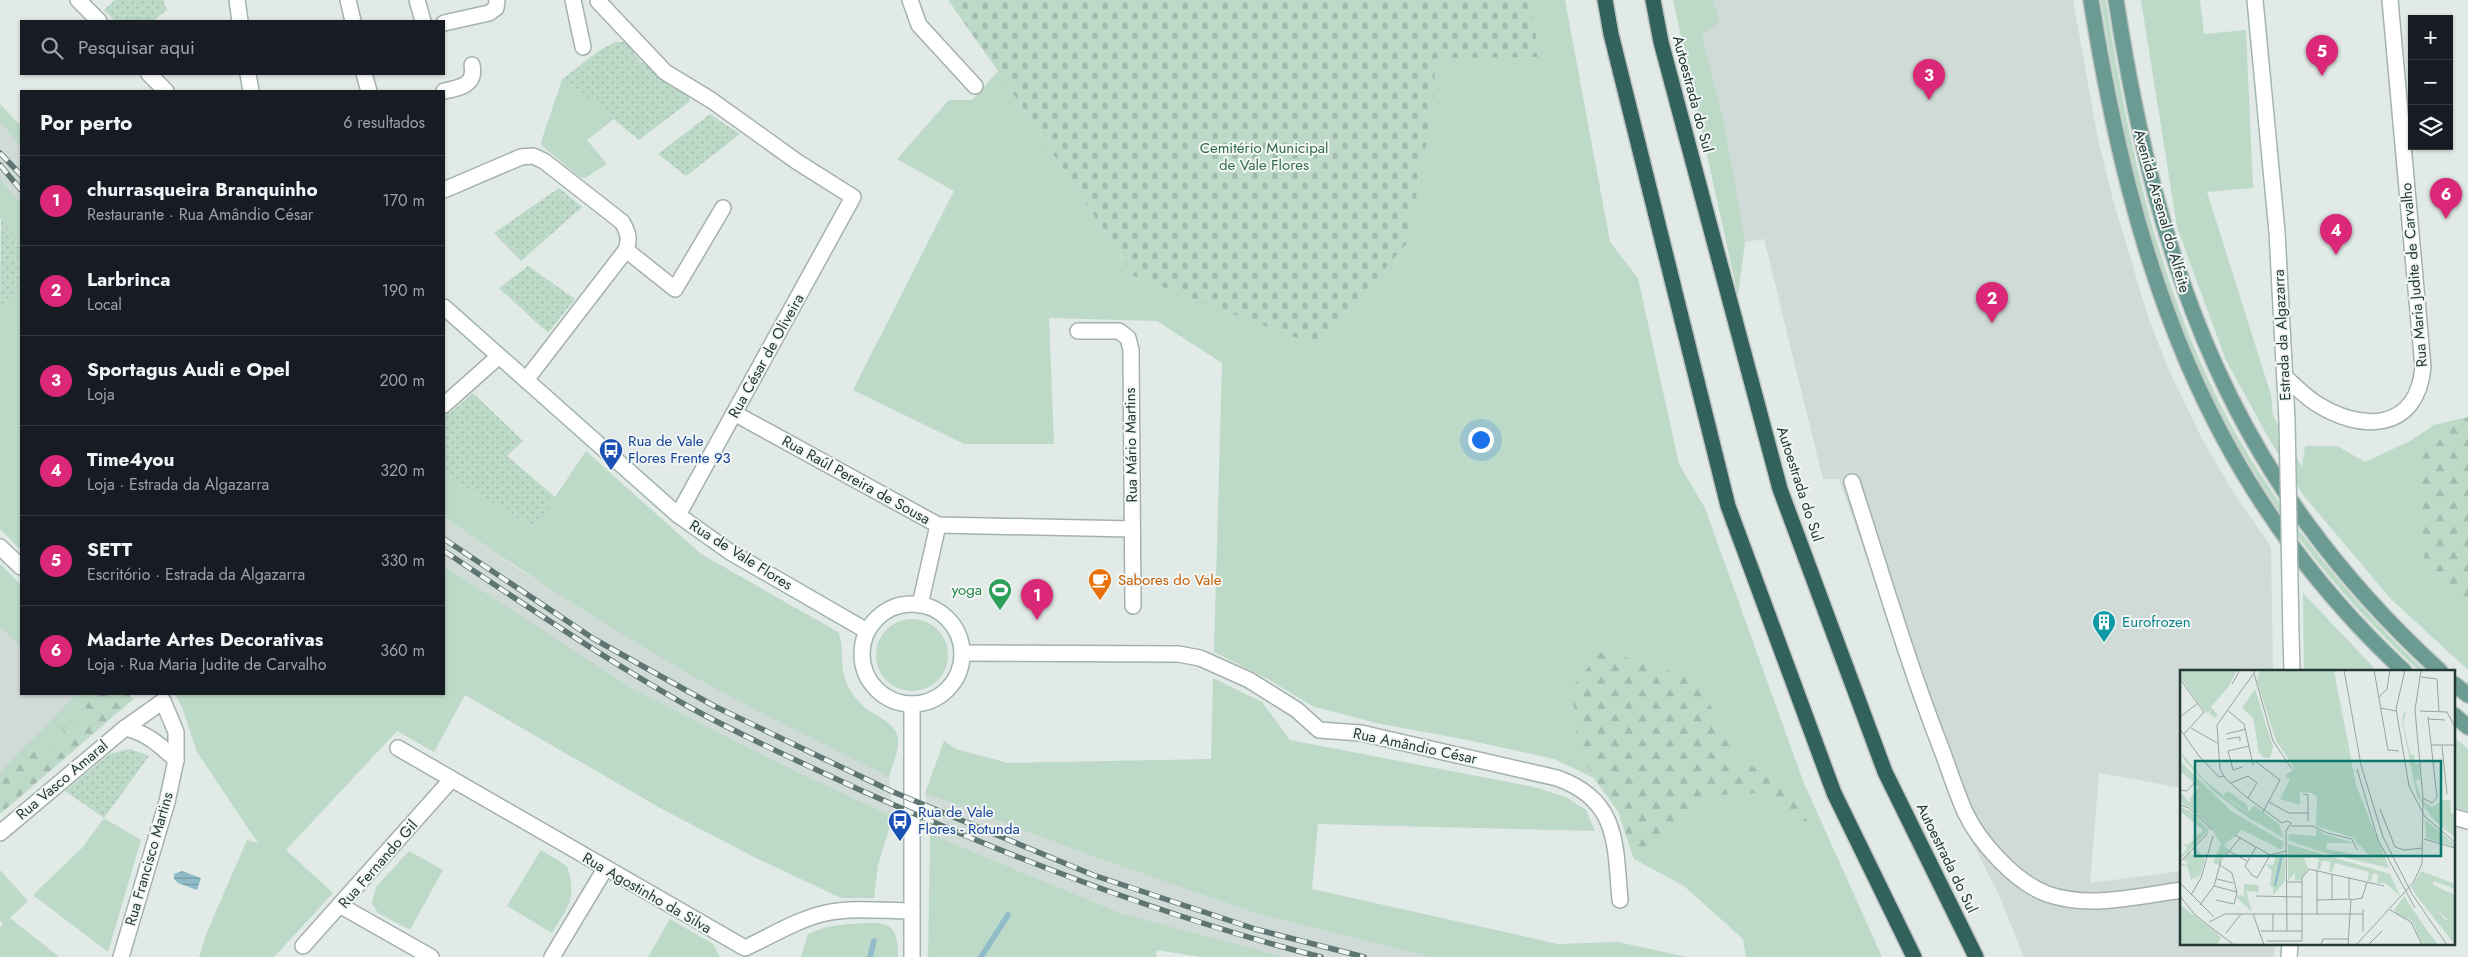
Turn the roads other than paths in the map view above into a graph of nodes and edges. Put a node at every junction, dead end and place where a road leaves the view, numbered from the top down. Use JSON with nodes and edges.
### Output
{"nodes":[{"id":1,"x":78,"y":0,"type":"edge"},
{"id":2,"x":238,"y":0,"type":"edge"},
{"id":3,"x":348,"y":0,"type":"edge"},
{"id":4,"x":417,"y":0,"type":"edge"},
{"id":5,"x":498,"y":0,"type":"edge"},
{"id":6,"x":573,"y":0,"type":"edge"},
{"id":7,"x":910,"y":0,"type":"edge"},
{"id":8,"x":1605,"y":0,"type":"edge"},
{"id":9,"x":1653,"y":0,"type":"edge"},
{"id":10,"x":2091,"y":0,"type":"edge"},
{"id":11,"x":2116,"y":0,"type":"edge"},
{"id":12,"x":2255,"y":0,"type":"edge"},
{"id":13,"x":2390,"y":0,"type":"edge"},
{"id":14,"x":598,"y":1,"type":"edge"},
{"id":15,"x":98,"y":20,"type":"edge"},
{"id":16,"x":240,"y":20,"type":"edge"},
{"id":17,"x":353,"y":20,"type":"edge"},
{"id":18,"x":423,"y":20,"type":"edge"},
{"id":19,"x":445,"y":23,"type":"edge"},
{"id":20,"x":583,"y":47,"type":"dead end"},
{"id":21,"x":472,"y":65,"type":"dead end"},
{"id":22,"x":150,"y":75,"type":"edge"},
{"id":23,"x":248,"y":75,"type":"edge"},
{"id":24,"x":364,"y":75,"type":"edge"},
{"id":25,"x":974,"y":86,"type":"dead end"},
{"id":26,"x":165,"y":90,"type":"edge"},
{"id":27,"x":251,"y":90,"type":"edge"},
{"id":28,"x":369,"y":90,"type":"edge"},
{"id":29,"x":445,"y":91,"type":"edge"},
{"id":30,"x":445,"y":190,"type":"edge"},
{"id":31,"x":723,"y":208,"type":"dead end"},
{"id":32,"x":626,"y":250,"type":"junction"},
{"id":33,"x":445,"y":308,"type":"edge"},
{"id":34,"x":1078,"y":332,"type":"dead end"},
{"id":35,"x":498,"y":357,"type":"junction"},
{"id":36,"x":2285,"y":377,"type":"junction"},
{"id":37,"x":526,"y":380,"type":"junction"},
{"id":38,"x":445,"y":404,"type":"edge"},
{"id":39,"x":734,"y":413,"type":"junction"},
{"id":40,"x":1852,"y":482,"type":"dead end"},
{"id":41,"x":678,"y":514,"type":"junction"},
{"id":42,"x":938,"y":525,"type":"junction"},
{"id":43,"x":1132,"y":529,"type":"junction"},
{"id":44,"x":0,"y":547,"type":"edge"},
{"id":45,"x":20,"y":566,"type":"edge"},
{"id":46,"x":920,"y":604,"type":"junction"},
{"id":47,"x":1133,"y":606,"type":"dead end"},
{"id":48,"x":868,"y":631,"type":"junction"},
{"id":49,"x":962,"y":653,"type":"junction"},
{"id":50,"x":2292,"y":670,"type":"edge"},
{"id":51,"x":2403,"y":670,"type":"edge"},
{"id":52,"x":2439,"y":670,"type":"edge"},
{"id":53,"x":2456,"y":686,"type":"edge"},
{"id":54,"x":2468,"y":695,"type":"edge"},
{"id":55,"x":160,"y":697,"type":"edge"},
{"id":56,"x":912,"y":704,"type":"junction"},
{"id":57,"x":2456,"y":718,"type":"edge"},
{"id":58,"x":2468,"y":727,"type":"edge"},
{"id":59,"x":125,"y":728,"type":"junction"},
{"id":60,"x":398,"y":748,"type":"dead end"},
{"id":61,"x":176,"y":760,"type":"junction"},
{"id":62,"x":451,"y":780,"type":"junction"},
{"id":63,"x":0,"y":833,"type":"edge"},
{"id":64,"x":605,"y":869,"type":"junction"},
{"id":65,"x":2180,"y":890,"type":"edge"},
{"id":66,"x":1620,"y":900,"type":"dead end"},
{"id":67,"x":341,"y":906,"type":"junction"},
{"id":68,"x":912,"y":911,"type":"junction"},
{"id":69,"x":2290,"y":944,"type":"edge"},
{"id":70,"x":303,"y":946,"type":"dead end"},
{"id":71,"x":742,"y":953,"type":"edge"},
{"id":72,"x":121,"y":957,"type":"edge"},
{"id":73,"x":431,"y":957,"type":"edge"},
{"id":74,"x":552,"y":957,"type":"edge"},
{"id":75,"x":912,"y":957,"type":"edge"},
{"id":76,"x":1914,"y":957,"type":"edge"},
{"id":77,"x":1976,"y":957,"type":"edge"},
{"id":78,"x":2289,"y":957,"type":"edge"}],
"edges":[{"from":1,"to":15,"type":"street"},
{"from":2,"to":16,"type":"street"},
{"from":3,"to":17,"type":"street"},
{"from":4,"to":18,"type":"street"},
{"from":5,"to":19,"type":"street"},
{"from":6,"to":20,"type":"street"},
{"from":7,"to":25,"type":"street"},
{"from":8,"to":76,"type":"highway"},
{"from":9,"to":77,"type":"highway","name":"Autoestrada do Sul"},
{"from":10,"to":51,"type":"main road","name":"Avenida Arsenal do Alfeite"},
{"from":11,"to":52,"type":"main road","name":"Avenida Arsenal do Alfeite"},
{"from":12,"to":36,"type":"street","name":"Estrada da Algazarra"},
{"from":13,"to":36,"type":"street","name":"Rua Maria Judite de Carvalho"},
{"from":14,"to":39,"type":"street","name":"Rua César de Oliveira"},
{"from":21,"to":29,"type":"street"},
{"from":22,"to":26,"type":"street"},
{"from":23,"to":27,"type":"street"},
{"from":24,"to":28,"type":"street"},
{"from":30,"to":32,"type":"street"},
{"from":31,"to":32,"type":"street"},
{"from":32,"to":37,"type":"street"},
{"from":33,"to":35,"type":"street","name":"Rua de Vale Flores"},
{"from":34,"to":43,"type":"street","name":"Rua Mário Martins"},
{"from":35,"to":37,"type":"street","name":"Rua de Vale Flores"},
{"from":35,"to":38,"type":"street"},
{"from":36,"to":50,"type":"street","name":"Estrada da Algazarra","bridge":true},
{"from":37,"to":41,"type":"street","name":"Rua de Vale Flores"},
{"from":39,"to":41,"type":"street","name":"Rua César de Oliveira"},
{"from":39,"to":42,"type":"street","name":"Rua Raúl Pereira de Sousa"},
{"from":40,"to":65,"type":"street"},
{"from":41,"to":48,"type":"street","name":"Rua de Vale Flores"},
{"from":42,"to":43,"type":"street","name":"Rua Raúl Pereira de Sousa"},
{"from":42,"to":46,"type":"street"},
{"from":43,"to":47,"type":"street","name":"Rua Mário Martins"},
{"from":44,"to":45,"type":"street"},
{"from":46,"to":48,"type":"street"},
{"from":46,"to":49,"type":"street"},
{"from":48,"to":56,"type":"street"},
{"from":49,"to":56,"type":"street"},
{"from":49,"to":66,"type":"street","name":"Rua Amândio César"},
{"from":53,"to":54,"type":"main road"},
{"from":55,"to":59,"type":"street","name":"Rua Vasco Amaral"},
{"from":55,"to":61,"type":"street","name":"Rua Francisco Martins"},
{"from":56,"to":68,"type":"street"},
{"from":57,"to":58,"type":"main road"},
{"from":59,"to":61,"type":"street"},
{"from":59,"to":63,"type":"street","name":"Rua Vasco Amaral"},
{"from":60,"to":62,"type":"street","name":"Rua Agostinho da Silva"},
{"from":61,"to":72,"type":"street","name":"Rua Francisco Martins"},
{"from":62,"to":64,"type":"street","name":"Rua Agostinho da Silva"},
{"from":62,"to":67,"type":"street","name":"Rua Fernando Gil"},
{"from":64,"to":71,"type":"street","name":"Rua Agostinho da Silva"},
{"from":64,"to":74,"type":"street"},
{"from":67,"to":70,"type":"street","name":"Rua Fernando Gil"},
{"from":67,"to":73,"type":"street"},
{"from":68,"to":71,"type":"street","name":"Rua Agostinho da Silva"},
{"from":68,"to":75,"type":"street"},
{"from":69,"to":78,"type":"street"}]}
